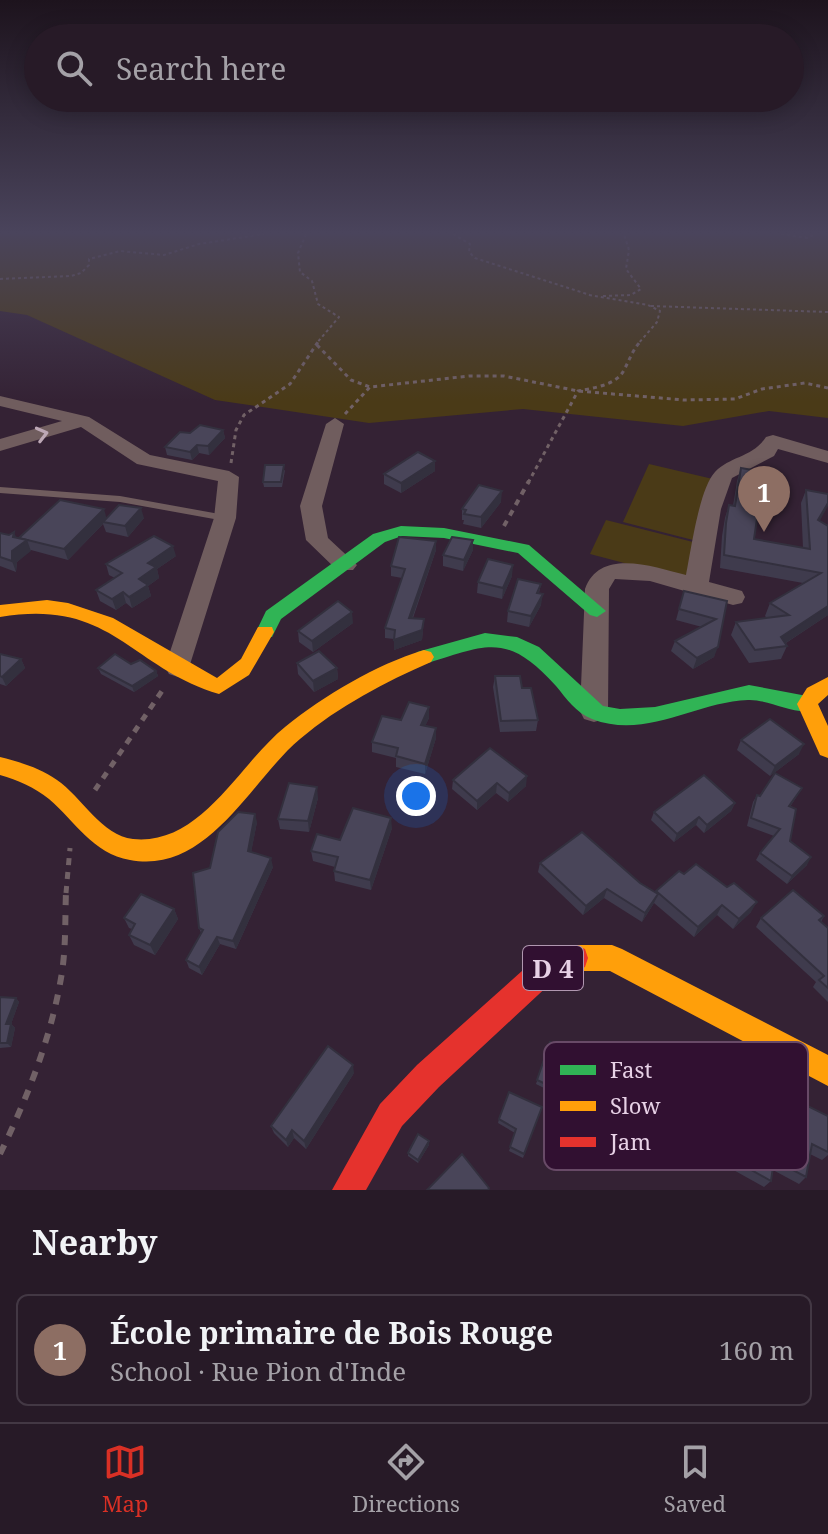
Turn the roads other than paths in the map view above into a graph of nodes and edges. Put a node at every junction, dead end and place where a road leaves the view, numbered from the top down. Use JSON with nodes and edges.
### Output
{"nodes":[{"id":1,"x":0,"y":401,"type":"edge"},
{"id":2,"x":83,"y":421,"type":"junction"},
{"id":3,"x":335,"y":424,"type":"road end"},
{"id":4,"x":0,"y":445,"type":"edge"},
{"id":5,"x":828,"y":457,"type":"edge"},
{"id":6,"x":0,"y":490,"type":"edge"},
{"id":7,"x":225,"y":518,"type":"junction"},
{"id":8,"x":345,"y":565,"type":"junction"},
{"id":9,"x":696,"y":587,"type":"junction"},
{"id":10,"x":733,"y":597,"type":"dead end"},
{"id":11,"x":0,"y":611,"type":"edge"},
{"id":12,"x":597,"y":611,"type":"junction"},
{"id":13,"x":178,"y":667,"type":"junction"},
{"id":14,"x":826,"y":680,"type":"edge"},
{"id":15,"x":807,"y":704,"type":"junction"},
{"id":16,"x":594,"y":711,"type":"junction"},
{"id":17,"x":828,"y":749,"type":"edge"},
{"id":18,"x":0,"y":766,"type":"edge"},
{"id":19,"x":773,"y":1042,"type":"edge"},
{"id":20,"x":808,"y":1061,"type":"edge"},
{"id":21,"x":828,"y":1071,"type":"edge"},
{"id":22,"x":348,"y":1190,"type":"edge"}],
"edges":[{"from":1,"to":2,"type":"street"},
{"from":4,"to":2,"type":"street","one_way":true},
{"from":2,"to":7,"type":"street"},
{"from":3,"to":8,"type":"street"},
{"from":5,"to":9,"type":"street"},
{"from":6,"to":7,"type":"lane"},
{"from":7,"to":13,"type":"street"},
{"from":8,"to":12,"type":"street"},
{"from":8,"to":13,"type":"street"},
{"from":9,"to":10,"type":"street"},
{"from":9,"to":12,"type":"street"},
{"from":11,"to":13,"type":"street"},
{"from":12,"to":16,"type":"street"},
{"from":14,"to":15,"type":"street"},
{"from":15,"to":16,"type":"street"},
{"from":15,"to":17,"type":"street"},
{"from":16,"to":18,"type":"street"},
{"from":19,"to":22,"type":"street","number":"D 4"},
{"from":20,"to":21,"type":"street","number":"D 4"}]}
